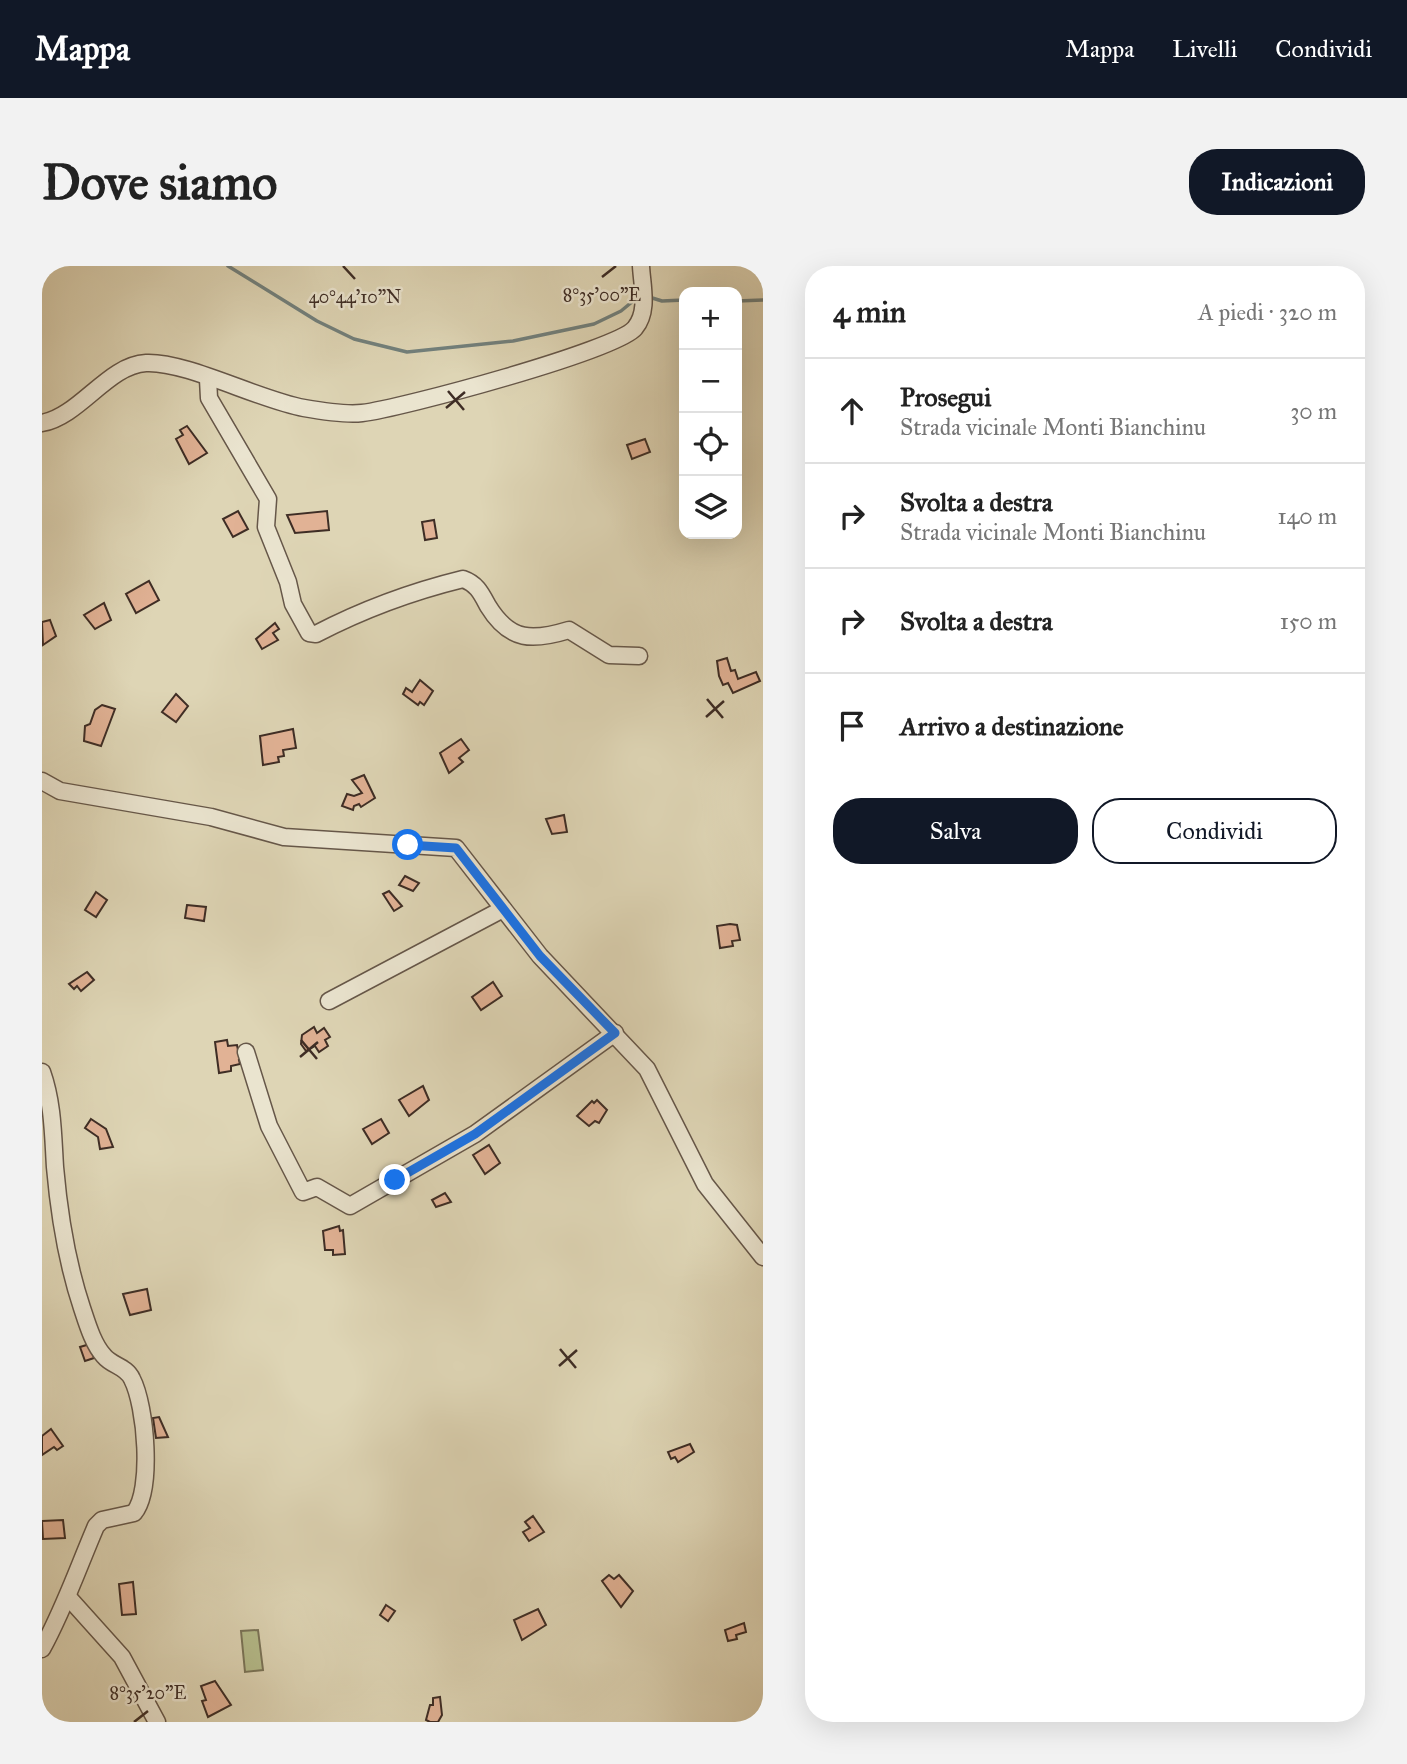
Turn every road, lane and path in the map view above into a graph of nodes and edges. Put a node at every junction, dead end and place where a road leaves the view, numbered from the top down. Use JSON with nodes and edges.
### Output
{"nodes":[{"id":1,"x":641,"y":266,"type":"edge"},
{"id":2,"x":208,"y":379,"type":"junction"},
{"id":3,"x":42,"y":424,"type":"edge"},
{"id":4,"x":639,"y":656,"type":"dead end"},
{"id":5,"x":42,"y":780,"type":"edge"},
{"id":6,"x":503,"y":909,"type":"junction"},
{"id":7,"x":329,"y":1001,"type":"dead end"},
{"id":8,"x":615,"y":1033,"type":"junction"},
{"id":9,"x":246,"y":1052,"type":"dead end"},
{"id":10,"x":42,"y":1072,"type":"edge"},
{"id":11,"x":763,"y":1256,"type":"edge"},
{"id":12,"x":69,"y":1598,"type":"junction"},
{"id":13,"x":42,"y":1648,"type":"edge"},
{"id":14,"x":157,"y":1722,"type":"edge"}],
"edges":[{"from":1,"to":2,"type":"street"},
{"from":2,"to":3,"type":"street"},
{"from":2,"to":4,"type":"street"},
{"from":5,"to":6,"type":"street"},
{"from":6,"to":7,"type":"street"},
{"from":6,"to":8,"type":"street"},
{"from":8,"to":9,"type":"street"},
{"from":8,"to":11,"type":"street"},
{"from":10,"to":12,"type":"street"},
{"from":12,"to":13,"type":"street"},
{"from":12,"to":14,"type":"street"}]}
